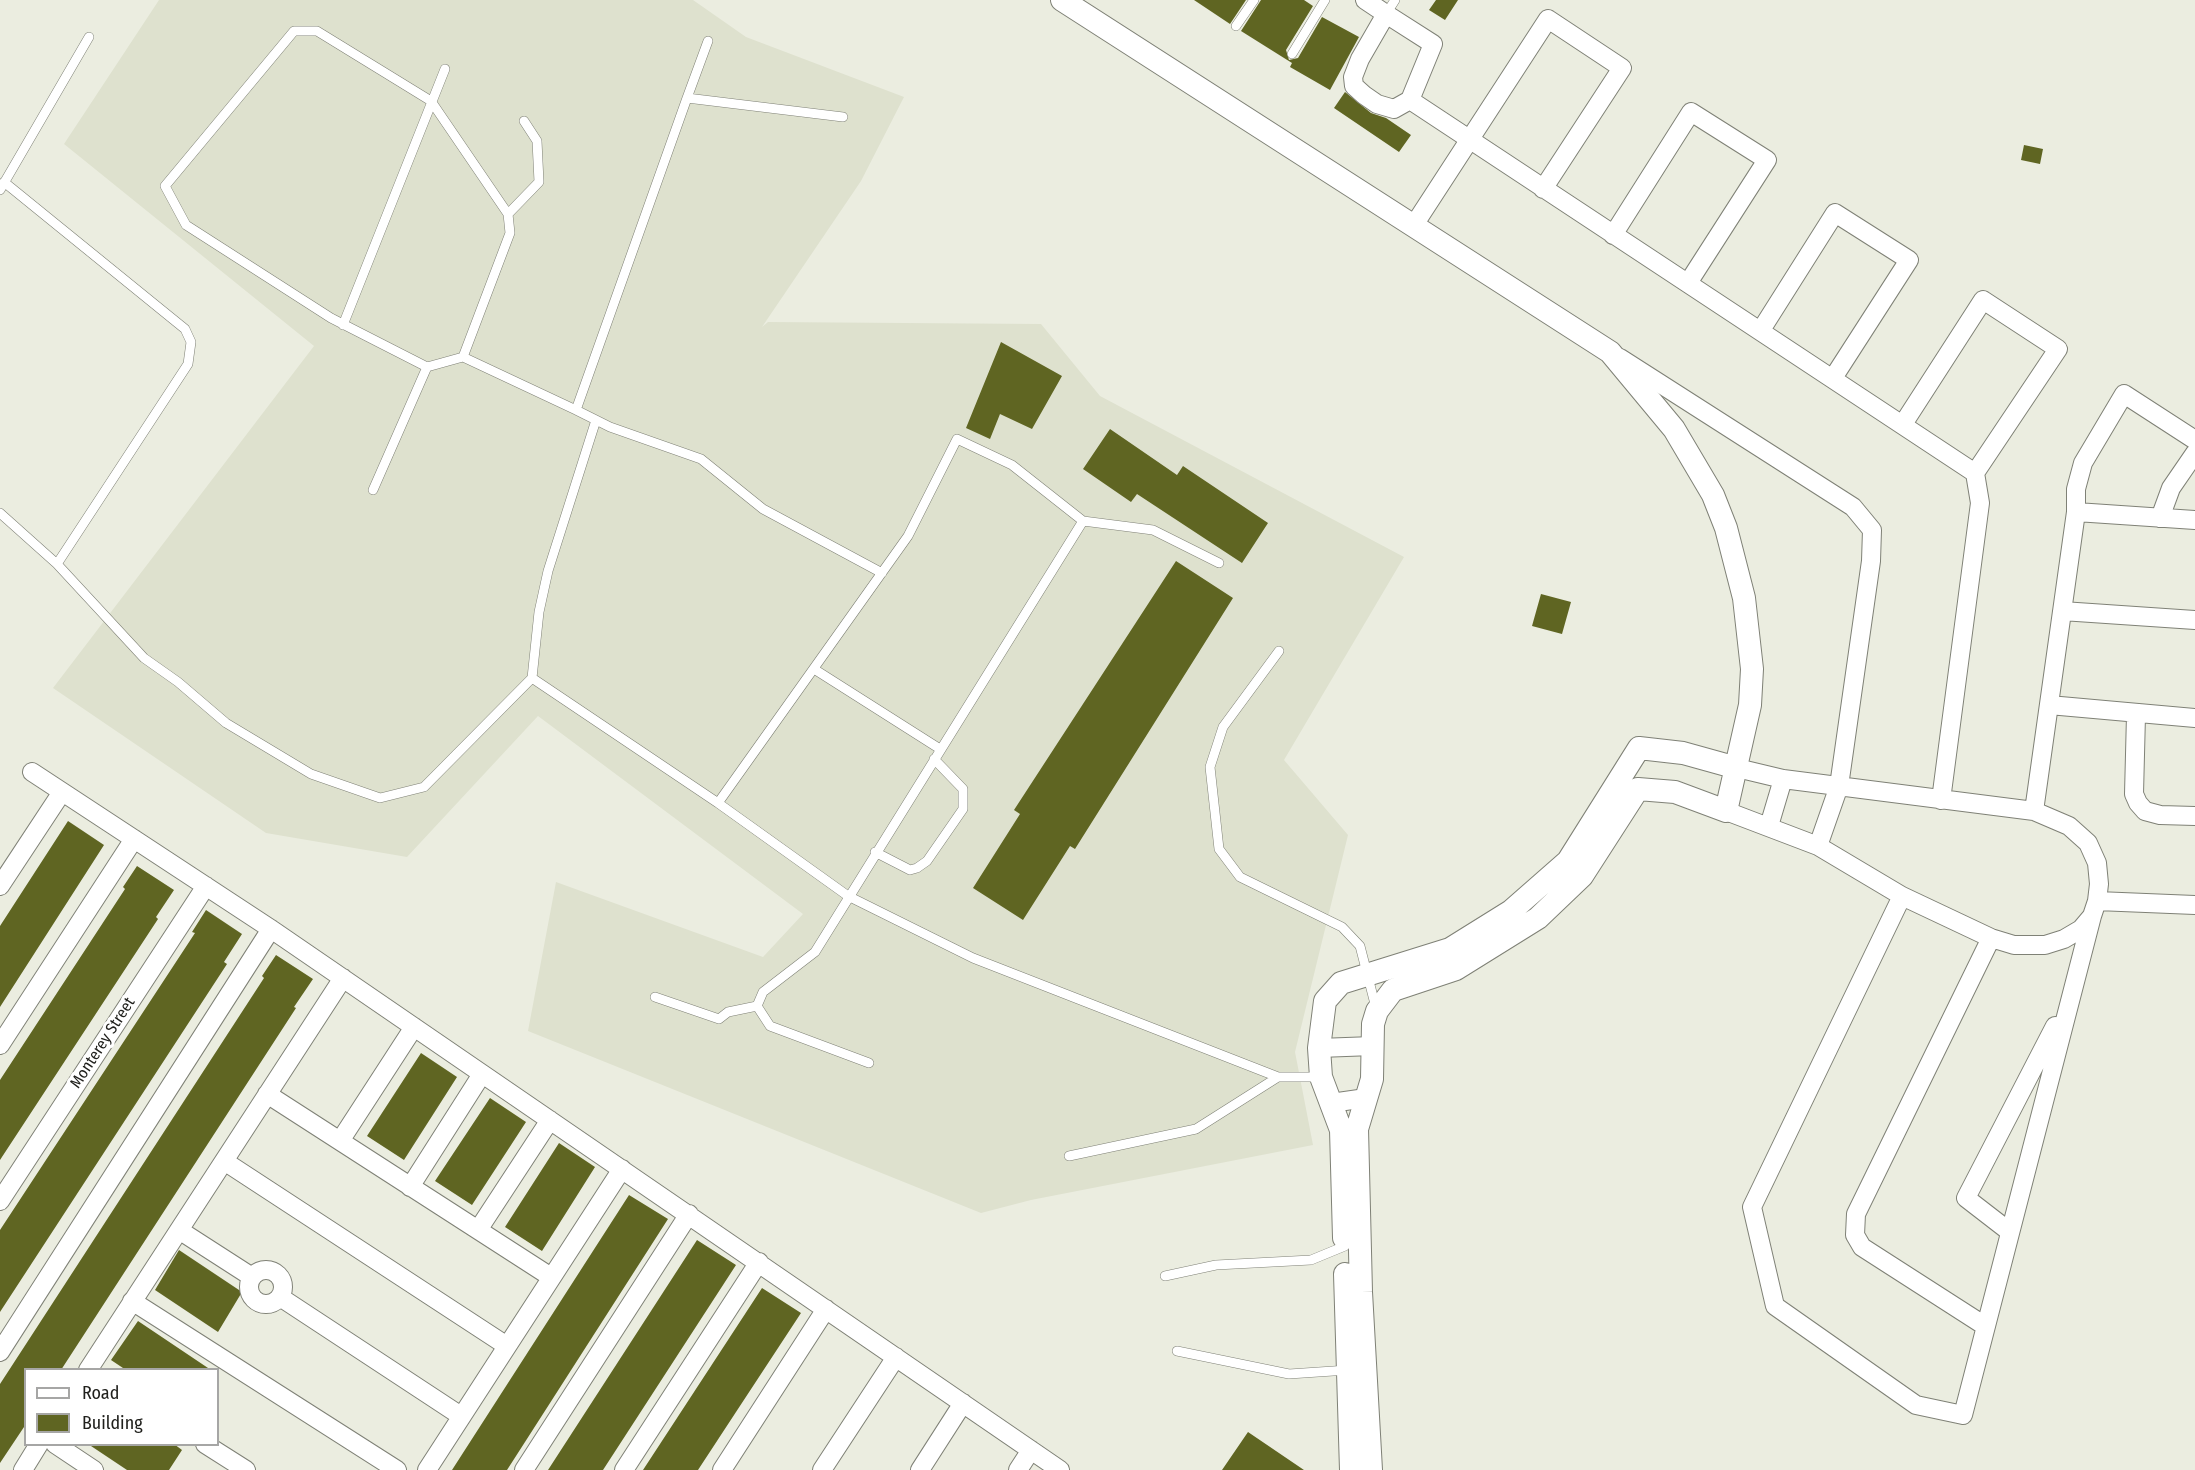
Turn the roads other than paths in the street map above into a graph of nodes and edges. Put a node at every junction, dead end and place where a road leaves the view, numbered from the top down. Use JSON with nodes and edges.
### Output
{"nodes":[{"id":1,"x":1062,"y":0,"type":"edge"},
{"id":2,"x":1254,"y":0,"type":"edge"},
{"id":3,"x":1325,"y":0,"type":"edge"},
{"id":4,"x":1365,"y":0,"type":"edge"},
{"id":5,"x":1391,"y":7,"type":"edge"},
{"id":6,"x":1236,"y":26,"type":"dead end"},
{"id":7,"x":89,"y":37,"type":"dead end"},
{"id":8,"x":708,"y":41,"type":"dead end"},
{"id":9,"x":1292,"y":54,"type":"dead end"},
{"id":10,"x":445,"y":69,"type":"dead end"},
{"id":11,"x":687,"y":98,"type":"junction"},
{"id":12,"x":1410,"y":100,"type":"junction"},
{"id":13,"x":432,"y":101,"type":"junction"},
{"id":14,"x":843,"y":117,"type":"dead end"},
{"id":15,"x":524,"y":121,"type":"dead end"},
{"id":16,"x":1469,"y":140,"type":"junction"},
{"id":17,"x":2,"y":186,"type":"edge"},
{"id":18,"x":1543,"y":189,"type":"junction"},
{"id":19,"x":508,"y":214,"type":"junction"},
{"id":20,"x":1414,"y":225,"type":"junction"},
{"id":21,"x":1613,"y":235,"type":"junction"},
{"id":22,"x":1689,"y":283,"type":"junction"},
{"id":23,"x":343,"y":325,"type":"junction"},
{"id":24,"x":1761,"y":330,"type":"junction"},
{"id":25,"x":1610,"y":352,"type":"junction"},
{"id":26,"x":463,"y":357,"type":"junction"},
{"id":27,"x":427,"y":367,"type":"junction"},
{"id":28,"x":1833,"y":378,"type":"junction"},
{"id":29,"x":576,"y":410,"type":"junction"},
{"id":30,"x":596,"y":420,"type":"junction"},
{"id":31,"x":1903,"y":424,"type":"junction"},
{"id":32,"x":2195,"y":440,"type":"edge"},
{"id":33,"x":2195,"y":453,"type":"edge"},
{"id":34,"x":1975,"y":473,"type":"junction"},
{"id":35,"x":373,"y":490,"type":"dead end"},
{"id":36,"x":2076,"y":512,"type":"junction"},
{"id":37,"x":0,"y":513,"type":"edge"},
{"id":38,"x":2160,"y":518,"type":"junction"},
{"id":39,"x":2195,"y":520,"type":"edge"},
{"id":40,"x":1083,"y":521,"type":"junction"},
{"id":41,"x":1218,"y":563,"type":"dead end"},
{"id":42,"x":57,"y":564,"type":"junction"},
{"id":43,"x":882,"y":573,"type":"junction"},
{"id":44,"x":2062,"y":611,"type":"junction"},
{"id":45,"x":2195,"y":620,"type":"edge"},
{"id":46,"x":1280,"y":651,"type":"dead end"},
{"id":47,"x":814,"y":669,"type":"junction"},
{"id":48,"x":532,"y":678,"type":"junction"},
{"id":49,"x":2049,"y":705,"type":"junction"},
{"id":50,"x":2136,"y":715,"type":"junction"},
{"id":51,"x":2195,"y":718,"type":"edge"},
{"id":52,"x":940,"y":750,"type":"junction"},
{"id":53,"x":934,"y":759,"type":"junction"},
{"id":54,"x":1737,"y":768,"type":"junction"},
{"id":55,"x":32,"y":772,"type":"dead end"},
{"id":56,"x":1783,"y":779,"type":"junction"},
{"id":57,"x":1839,"y":786,"type":"junction"},
{"id":58,"x":62,"y":792,"type":"junction"},
{"id":59,"x":1941,"y":800,"type":"junction"},
{"id":60,"x":718,"y":803,"type":"junction"},
{"id":61,"x":1726,"y":811,"type":"junction"},
{"id":62,"x":2034,"y":811,"type":"junction"},
{"id":63,"x":2195,"y":816,"type":"edge"},
{"id":64,"x":1769,"y":825,"type":"junction"},
{"id":65,"x":134,"y":839,"type":"junction"},
{"id":66,"x":1818,"y":846,"type":"junction"},
{"id":67,"x":876,"y":852,"type":"junction"},
{"id":68,"x":0,"y":886,"type":"edge"},
{"id":69,"x":206,"y":886,"type":"junction"},
{"id":70,"x":848,"y":896,"type":"junction"},
{"id":71,"x":1902,"y":896,"type":"junction"},
{"id":72,"x":2195,"y":905,"type":"edge"},
{"id":73,"x":2094,"y":909,"type":"junction"},
{"id":74,"x":271,"y":929,"type":"junction"},
{"id":75,"x":1991,"y":938,"type":"junction"},
{"id":76,"x":1369,"y":974,"type":"junction"},
{"id":77,"x":343,"y":978,"type":"junction"},
{"id":78,"x":2071,"y":995,"type":"junction"},
{"id":79,"x":655,"y":997,"type":"dead end"},
{"id":80,"x":757,"y":1006,"type":"junction"},
{"id":81,"x":1377,"y":1011,"type":"junction"},
{"id":82,"x":414,"y":1027,"type":"junction"},
{"id":83,"x":0,"y":1045,"type":"edge"},
{"id":84,"x":1373,"y":1046,"type":"junction"},
{"id":85,"x":1319,"y":1048,"type":"junction"},
{"id":86,"x":869,"y":1063,"type":"dead end"},
{"id":87,"x":482,"y":1074,"type":"junction"},
{"id":88,"x":1278,"y":1077,"type":"junction"},
{"id":89,"x":1321,"y":1077,"type":"junction"},
{"id":90,"x":267,"y":1094,"type":"junction"},
{"id":91,"x":1366,"y":1098,"type":"junction"},
{"id":92,"x":1331,"y":1103,"type":"junction"},
{"id":93,"x":550,"y":1120,"type":"junction"},
{"id":94,"x":340,"y":1141,"type":"junction"},
{"id":95,"x":1069,"y":1156,"type":"dead end"},
{"id":96,"x":224,"y":1161,"type":"junction"},
{"id":97,"x":622,"y":1169,"type":"junction"},
{"id":98,"x":410,"y":1186,"type":"junction"},
{"id":99,"x":0,"y":1201,"type":"edge"},
{"id":100,"x":689,"y":1214,"type":"junction"},
{"id":101,"x":179,"y":1230,"type":"junction"},
{"id":102,"x":478,"y":1230,"type":"junction"},
{"id":103,"x":2010,"y":1232,"type":"junction"},
{"id":104,"x":1345,"y":1246,"type":"junction"},
{"id":105,"x":759,"y":1262,"type":"junction"},
{"id":106,"x":1165,"y":1276,"type":"dead end"},
{"id":107,"x":551,"y":1277,"type":"junction"},
{"id":108,"x":132,"y":1301,"type":"junction"},
{"id":109,"x":826,"y":1309,"type":"junction"},
{"id":110,"x":1986,"y":1326,"type":"junction"},
{"id":111,"x":507,"y":1346,"type":"junction"},
{"id":112,"x":1177,"y":1351,"type":"dead end"},
{"id":113,"x":0,"y":1352,"type":"edge"},
{"id":114,"x":896,"y":1357,"type":"junction"},
{"id":115,"x":89,"y":1368,"type":"edge"},
{"id":116,"x":1357,"y":1369,"type":"junction"},
{"id":117,"x":963,"y":1403,"type":"junction"},
{"id":118,"x":461,"y":1416,"type":"junction"},
{"id":119,"x":38,"y":1446,"type":"edge"},
{"id":120,"x":58,"y":1446,"type":"edge"},
{"id":121,"x":208,"y":1446,"type":"edge"},
{"id":122,"x":1031,"y":1450,"type":"junction"},
{"id":123,"x":23,"y":1470,"type":"edge"},
{"id":124,"x":94,"y":1470,"type":"edge"},
{"id":125,"x":246,"y":1470,"type":"edge"},
{"id":126,"x":397,"y":1470,"type":"edge"},
{"id":127,"x":427,"y":1470,"type":"edge"},
{"id":128,"x":524,"y":1470,"type":"edge"},
{"id":129,"x":624,"y":1470,"type":"edge"},
{"id":130,"x":722,"y":1470,"type":"edge"},
{"id":131,"x":822,"y":1470,"type":"edge"},
{"id":132,"x":920,"y":1470,"type":"edge"},
{"id":133,"x":1018,"y":1470,"type":"edge"},
{"id":134,"x":1060,"y":1470,"type":"edge"},
{"id":135,"x":1351,"y":1470,"type":"edge"},
{"id":136,"x":1371,"y":1470,"type":"edge"}],
"edges":[{"from":1,"to":20,"type":"street"},
{"from":2,"to":6,"type":"lane"},
{"from":3,"to":9,"type":"lane"},
{"from":4,"to":5,"type":"street"},
{"from":5,"to":12,"type":"street"},
{"from":5,"to":12,"type":"street"},
{"from":7,"to":17,"type":"lane"},
{"from":8,"to":11,"type":"lane"},
{"from":10,"to":13,"type":"lane"},
{"from":11,"to":14,"type":"lane"},
{"from":11,"to":29,"type":"lane"},
{"from":12,"to":16,"type":"street"},
{"from":13,"to":19,"type":"lane"},
{"from":13,"to":23,"type":"lane"},
{"from":13,"to":23,"type":"lane"},
{"from":15,"to":19,"type":"lane"},
{"from":16,"to":18,"type":"street"},
{"from":16,"to":18,"type":"street"},
{"from":16,"to":20,"type":"street"},
{"from":17,"to":42,"type":"lane"},
{"from":18,"to":21,"type":"street"},
{"from":19,"to":26,"type":"lane"},
{"from":20,"to":25,"type":"street"},
{"from":21,"to":22,"type":"street"},
{"from":21,"to":22,"type":"street"},
{"from":22,"to":24,"type":"street"},
{"from":23,"to":27,"type":"lane"},
{"from":24,"to":28,"type":"street"},
{"from":24,"to":28,"type":"street"},
{"from":25,"to":54,"type":"street"},
{"from":25,"to":57,"type":"street"},
{"from":26,"to":27,"type":"lane"},
{"from":26,"to":29,"type":"lane"},
{"from":27,"to":35,"type":"lane"},
{"from":28,"to":31,"type":"street"},
{"from":29,"to":30,"type":"lane"},
{"from":30,"to":43,"type":"lane"},
{"from":30,"to":48,"type":"lane"},
{"from":31,"to":34,"type":"street"},
{"from":31,"to":34,"type":"street"},
{"from":32,"to":36,"type":"street"},
{"from":33,"to":38,"type":"street"},
{"from":34,"to":59,"type":"street"},
{"from":36,"to":38,"type":"street"},
{"from":36,"to":44,"type":"street"},
{"from":37,"to":42,"type":"lane"},
{"from":38,"to":39,"type":"street"},
{"from":40,"to":41,"type":"lane"},
{"from":40,"to":43,"type":"lane"},
{"from":40,"to":52,"type":"lane"},
{"from":42,"to":48,"type":"lane"},
{"from":43,"to":47,"type":"lane"},
{"from":44,"to":45,"type":"street"},
{"from":44,"to":49,"type":"street"},
{"from":46,"to":76,"type":"lane"},
{"from":47,"to":52,"type":"lane"},
{"from":47,"to":60,"type":"lane"},
{"from":48,"to":60,"type":"lane"},
{"from":49,"to":50,"type":"street"},
{"from":49,"to":62,"type":"street"},
{"from":50,"to":51,"type":"street"},
{"from":50,"to":63,"type":"street"},
{"from":52,"to":53,"type":"lane"},
{"from":53,"to":67,"type":"lane"},
{"from":53,"to":67,"type":"lane"},
{"from":54,"to":56,"type":"street"},
{"from":54,"to":61,"type":"street"},
{"from":54,"to":76,"type":"street"},
{"from":55,"to":58,"type":"street"},
{"from":56,"to":57,"type":"street"},
{"from":56,"to":64,"type":"street"},
{"from":57,"to":59,"type":"street"},
{"from":57,"to":66,"type":"street"},
{"from":58,"to":65,"type":"street"},
{"from":58,"to":68,"type":"street"},
{"from":59,"to":62,"type":"street"},
{"from":60,"to":70,"type":"lane"},
{"from":61,"to":64,"type":"street"},
{"from":61,"to":81,"type":"street"},
{"from":62,"to":73,"type":"street"},
{"from":64,"to":66,"type":"street"},
{"from":65,"to":69,"type":"street"},
{"from":65,"to":83,"type":"street"},
{"from":66,"to":71,"type":"street"},
{"from":67,"to":70,"type":"lane"},
{"from":69,"to":74,"type":"street"},
{"from":69,"to":99,"type":"street","name":"Monterey Street"},
{"from":70,"to":80,"type":"lane"},
{"from":70,"to":88,"type":"lane"},
{"from":71,"to":75,"type":"street"},
{"from":71,"to":110,"type":"street"},
{"from":72,"to":73,"type":"street"},
{"from":73,"to":75,"type":"street"},
{"from":73,"to":78,"type":"street"},
{"from":74,"to":77,"type":"street"},
{"from":74,"to":113,"type":"street"},
{"from":75,"to":110,"type":"street"},
{"from":76,"to":81,"type":"lane"},
{"from":76,"to":85,"type":"street"},
{"from":77,"to":82,"type":"street"},
{"from":77,"to":90,"type":"street"},
{"from":78,"to":103,"type":"street"},
{"from":78,"to":103,"type":"street"},
{"from":79,"to":80,"type":"lane"},
{"from":80,"to":86,"type":"lane"},
{"from":81,"to":84,"type":"street"},
{"from":82,"to":87,"type":"street"},
{"from":82,"to":94,"type":"street"},
{"from":84,"to":85,"type":"street"},
{"from":84,"to":91,"type":"street"},
{"from":85,"to":89,"type":"street"},
{"from":87,"to":93,"type":"street"},
{"from":87,"to":98,"type":"street"},
{"from":88,"to":89,"type":"lane"},
{"from":88,"to":95,"type":"lane"},
{"from":89,"to":92,"type":"street"},
{"from":90,"to":94,"type":"street"},
{"from":90,"to":96,"type":"street"},
{"from":91,"to":92,"type":"street"},
{"from":91,"to":116,"type":"street"},
{"from":92,"to":104,"type":"street"},
{"from":93,"to":97,"type":"street"},
{"from":93,"to":102,"type":"street"},
{"from":94,"to":98,"type":"street"},
{"from":96,"to":101,"type":"street"},
{"from":96,"to":111,"type":"street"},
{"from":97,"to":100,"type":"street"},
{"from":97,"to":107,"type":"street"},
{"from":98,"to":102,"type":"street"},
{"from":100,"to":105,"type":"street"},
{"from":100,"to":128,"type":"street"},
{"from":101,"to":108,"type":"street"},
{"from":101,"to":118,"type":"street"},
{"from":102,"to":107,"type":"street"},
{"from":103,"to":110,"type":"street"},
{"from":104,"to":106,"type":"lane"},
{"from":104,"to":116,"type":"street"},
{"from":105,"to":109,"type":"street"},
{"from":105,"to":129,"type":"street"},
{"from":107,"to":111,"type":"street"},
{"from":108,"to":115,"type":"street"},
{"from":108,"to":126,"type":"street"},
{"from":109,"to":114,"type":"street"},
{"from":109,"to":130,"type":"street"},
{"from":111,"to":118,"type":"street"},
{"from":112,"to":116,"type":"lane"},
{"from":114,"to":117,"type":"street"},
{"from":114,"to":131,"type":"street"},
{"from":116,"to":135,"type":"street"},
{"from":116,"to":136,"type":"street"},
{"from":117,"to":122,"type":"street"},
{"from":117,"to":132,"type":"street"},
{"from":118,"to":127,"type":"street"},
{"from":119,"to":123,"type":"street"},
{"from":120,"to":124,"type":"street"},
{"from":121,"to":125,"type":"street"},
{"from":122,"to":133,"type":"street"},
{"from":122,"to":134,"type":"street"}]}
